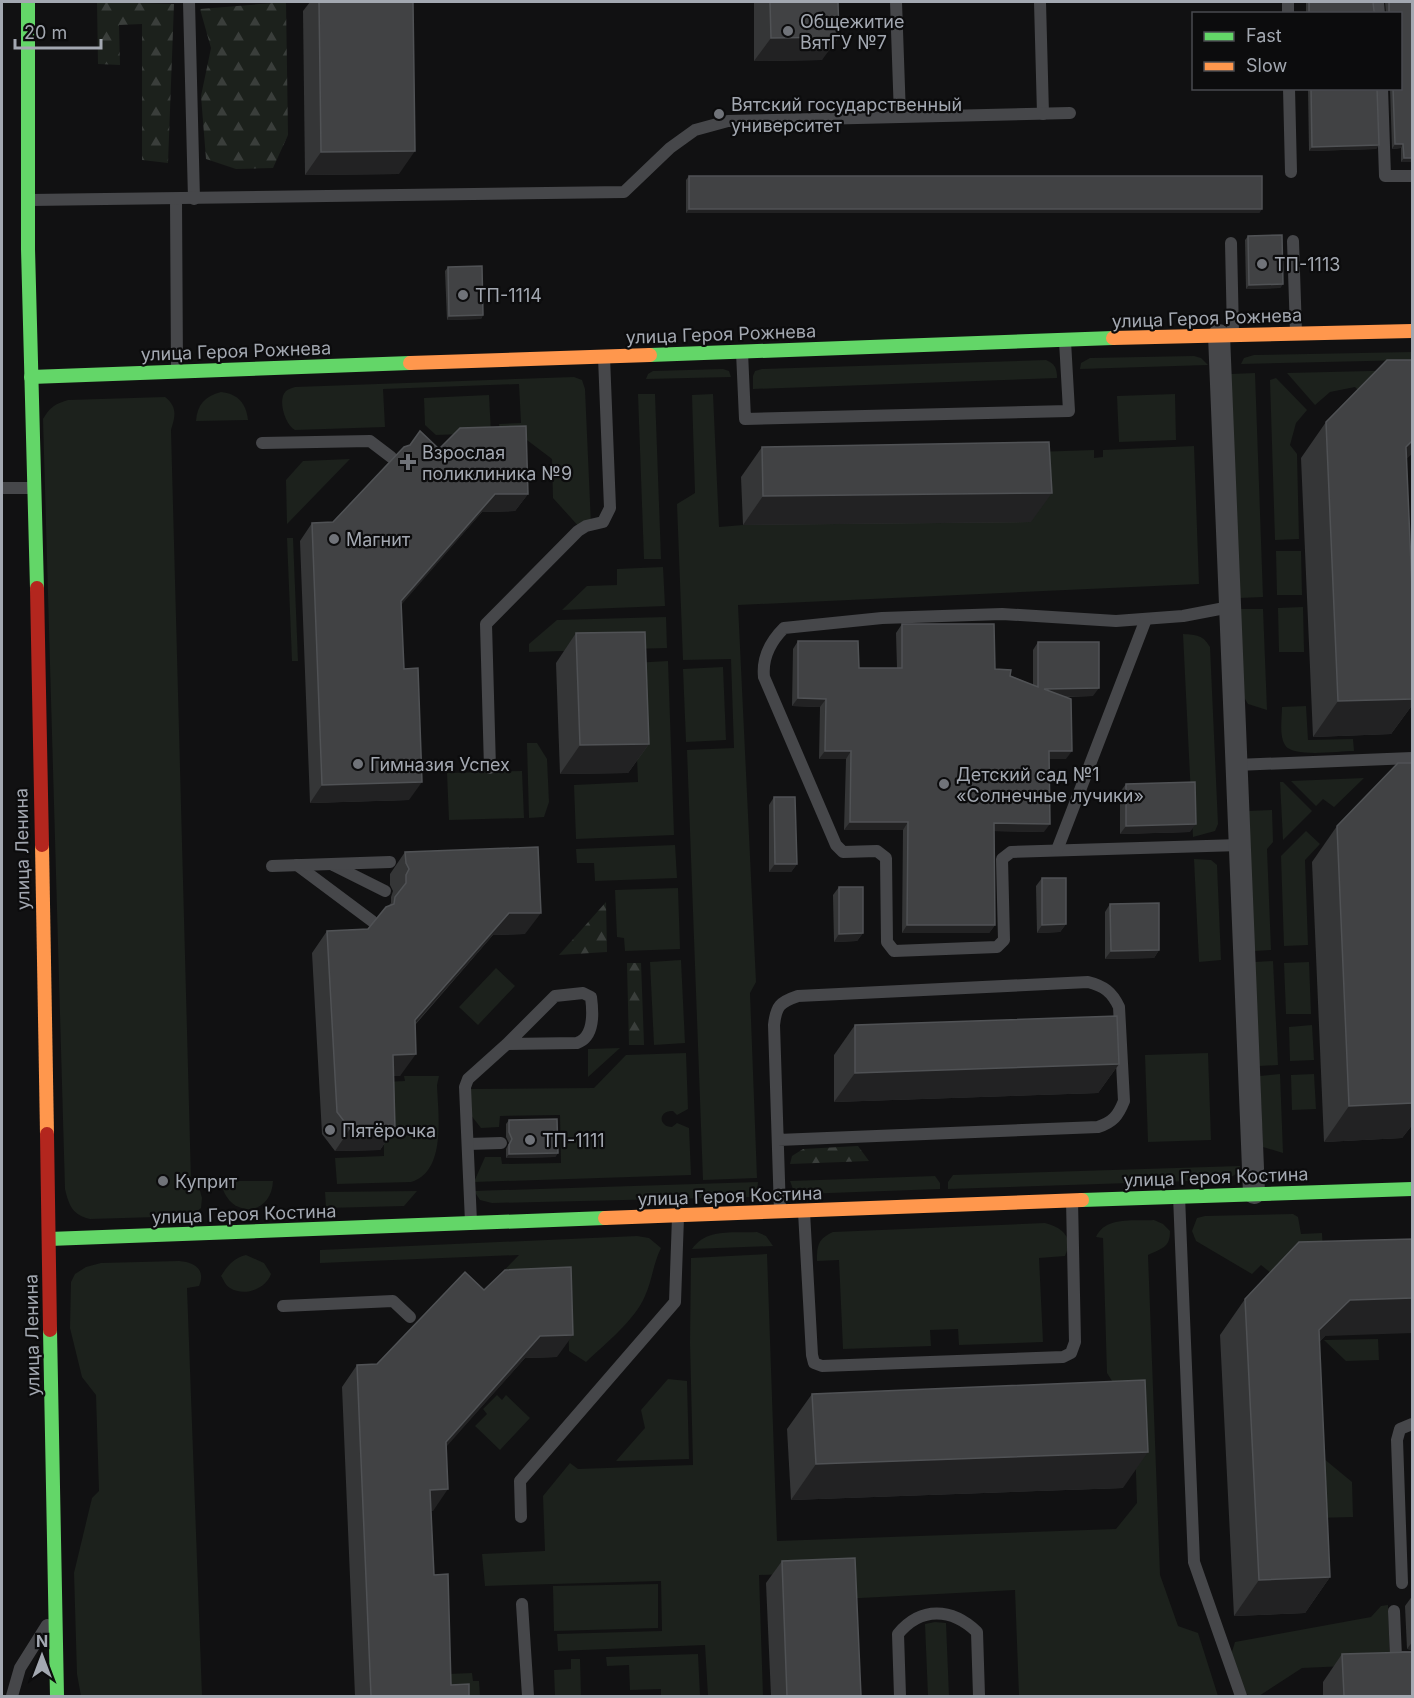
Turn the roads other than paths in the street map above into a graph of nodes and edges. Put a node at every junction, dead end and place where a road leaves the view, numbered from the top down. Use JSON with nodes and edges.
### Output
{"nodes":[{"id":1,"x":28,"y":2,"type":"edge"},
{"id":2,"x":189,"y":2,"type":"edge"},
{"id":3,"x":896,"y":2,"type":"edge"},
{"id":4,"x":1040,"y":2,"type":"edge"},
{"id":5,"x":1289,"y":90,"type":"edge"},
{"id":6,"x":1382,"y":90,"type":"edge"},
{"id":7,"x":1070,"y":113,"type":"dead end"},
{"id":8,"x":1043,"y":114,"type":"junction"},
{"id":9,"x":900,"y":116,"type":"junction"},
{"id":10,"x":1291,"y":172,"type":"dead end"},
{"id":11,"x":1413,"y":176,"type":"edge"},
{"id":12,"x":176,"y":199,"type":"junction"},
{"id":13,"x":194,"y":199,"type":"junction"},
{"id":14,"x":29,"y":200,"type":"junction"},
{"id":15,"x":1293,"y":241,"type":"dead end"},
{"id":16,"x":1231,"y":243,"type":"dead end"},
{"id":17,"x":1413,"y":331,"type":"edge"},
{"id":18,"x":1296,"y":333,"type":"junction"},
{"id":19,"x":1226,"y":335,"type":"junction"},
{"id":20,"x":1065,"y":340,"type":"junction"},
{"id":21,"x":742,"y":351,"type":"junction"},
{"id":22,"x":604,"y":356,"type":"junction"},
{"id":23,"x":177,"y":371,"type":"junction"},
{"id":24,"x":31,"y":377,"type":"junction"},
{"id":25,"x":262,"y":443,"type":"dead end"},
{"id":26,"x":391,"y":457,"type":"edge"},
{"id":27,"x":2,"y":488,"type":"edge"},
{"id":28,"x":34,"y":488,"type":"junction"},
{"id":29,"x":1230,"y":607,"type":"junction"},
{"id":30,"x":1146,"y":619,"type":"junction"},
{"id":31,"x":1413,"y":758,"type":"edge"},
{"id":32,"x":1236,"y":765,"type":"junction"},
{"id":33,"x":490,"y":768,"type":"dead end"},
{"id":34,"x":1240,"y":845,"type":"junction"},
{"id":35,"x":1057,"y":850,"type":"junction"},
{"id":36,"x":390,"y":862,"type":"dead end"},
{"id":37,"x":332,"y":864,"type":"junction"},
{"id":38,"x":297,"y":865,"type":"junction"},
{"id":39,"x":272,"y":866,"type":"dead end"},
{"id":40,"x":385,"y":891,"type":"dead end"},
{"id":41,"x":372,"y":921,"type":"edge"},
{"id":42,"x":507,"y":1044,"type":"junction"},
{"id":43,"x":778,"y":1140,"type":"junction"},
{"id":44,"x":501,"y":1143,"type":"dead end"},
{"id":45,"x":468,"y":1144,"type":"junction"},
{"id":46,"x":1413,"y":1189,"type":"edge"},
{"id":47,"x":1254,"y":1193,"type":"junction"},
{"id":48,"x":1179,"y":1196,"type":"junction"},
{"id":49,"x":1072,"y":1200,"type":"junction"},
{"id":50,"x":804,"y":1211,"type":"junction"},
{"id":51,"x":780,"y":1212,"type":"junction"},
{"id":52,"x":678,"y":1216,"type":"junction"},
{"id":53,"x":471,"y":1224,"type":"junction"},
{"id":54,"x":49,"y":1239,"type":"junction"},
{"id":55,"x":283,"y":1306,"type":"dead end"},
{"id":56,"x":410,"y":1317,"type":"dead end"},
{"id":57,"x":1413,"y":1424,"type":"edge"},
{"id":58,"x":521,"y":1517,"type":"dead end"},
{"id":59,"x":1402,"y":1583,"type":"dead end"},
{"id":60,"x":522,"y":1604,"type":"dead end"},
{"id":61,"x":55,"y":1611,"type":"junction"},
{"id":62,"x":1394,"y":1611,"type":"dead end"},
{"id":63,"x":1413,"y":1657,"type":"edge"},
{"id":64,"x":12,"y":1696,"type":"edge"},
{"id":65,"x":57,"y":1696,"type":"edge"},
{"id":66,"x":528,"y":1696,"type":"edge"},
{"id":67,"x":900,"y":1696,"type":"edge"},
{"id":68,"x":979,"y":1696,"type":"edge"},
{"id":69,"x":1241,"y":1696,"type":"edge"}],
"edges":[{"from":1,"to":14,"type":"street","name":"улица Ленина"},
{"from":2,"to":13,"type":"lane"},
{"from":3,"to":9,"type":"lane"},
{"from":4,"to":8,"type":"lane"},
{"from":5,"to":10,"type":"lane"},
{"from":6,"to":11,"type":"lane"},
{"from":7,"to":8,"type":"lane"},
{"from":8,"to":9,"type":"lane"},
{"from":9,"to":13,"type":"lane"},
{"from":12,"to":13,"type":"lane"},
{"from":12,"to":14,"type":"lane"},
{"from":12,"to":23,"type":"lane"},
{"from":14,"to":24,"type":"street","name":"улица Ленина"},
{"from":15,"to":18,"type":"lane"},
{"from":16,"to":19,"type":"lane"},
{"from":17,"to":18,"type":"street","name":"улица Героя Рожнева"},
{"from":18,"to":19,"type":"street","name":"улица Героя Рожнева"},
{"from":19,"to":20,"type":"street","name":"улица Героя Рожнева"},
{"from":19,"to":29,"type":"street"},
{"from":20,"to":21,"type":"street","name":"улица Героя Рожнева"},
{"from":20,"to":21,"type":"lane"},
{"from":21,"to":22,"type":"street","name":"улица Героя Рожнева"},
{"from":22,"to":23,"type":"street","name":"улица Героя Рожнева"},
{"from":22,"to":33,"type":"lane"},
{"from":23,"to":24,"type":"street","name":"улица Героя Рожнева"},
{"from":24,"to":28,"type":"street","name":"улица Ленина"},
{"from":25,"to":26,"type":"lane"},
{"from":27,"to":28,"type":"lane"},
{"from":28,"to":54,"type":"street","name":"улица Ленина"},
{"from":29,"to":30,"type":"lane"},
{"from":29,"to":32,"type":"street"},
{"from":30,"to":35,"type":"lane"},
{"from":30,"to":35,"type":"lane"},
{"from":31,"to":32,"type":"lane"},
{"from":32,"to":34,"type":"street"},
{"from":34,"to":35,"type":"lane"},
{"from":34,"to":47,"type":"street"},
{"from":36,"to":37,"type":"lane"},
{"from":37,"to":38,"type":"lane"},
{"from":37,"to":40,"type":"lane"},
{"from":38,"to":39,"type":"lane"},
{"from":38,"to":41,"type":"lane"},
{"from":42,"to":42,"type":"lane"},
{"from":42,"to":45,"type":"lane"},
{"from":43,"to":43,"type":"lane"},
{"from":43,"to":51,"type":"lane"},
{"from":44,"to":45,"type":"lane"},
{"from":45,"to":53,"type":"lane"},
{"from":46,"to":47,"type":"street","name":"улица Героя Костина"},
{"from":47,"to":48,"type":"street","name":"улица Героя Костина"},
{"from":48,"to":49,"type":"street","name":"улица Героя Костина"},
{"from":48,"to":69,"type":"lane"},
{"from":49,"to":50,"type":"street","name":"улица Героя Костина"},
{"from":49,"to":50,"type":"lane"},
{"from":50,"to":51,"type":"street","name":"улица Героя Костина"},
{"from":51,"to":52,"type":"street","name":"улица Героя Костина"},
{"from":52,"to":53,"type":"street","name":"улица Героя Костина"},
{"from":52,"to":58,"type":"lane"},
{"from":53,"to":54,"type":"street","name":"улица Героя Костина"},
{"from":54,"to":61,"type":"street","name":"улица Ленина"},
{"from":55,"to":56,"type":"lane"},
{"from":57,"to":59,"type":"lane"},
{"from":60,"to":66,"type":"lane"},
{"from":61,"to":64,"type":"lane"},
{"from":61,"to":65,"type":"street","name":"улица Ленина"},
{"from":62,"to":63,"type":"lane"},
{"from":67,"to":68,"type":"lane"}]}
